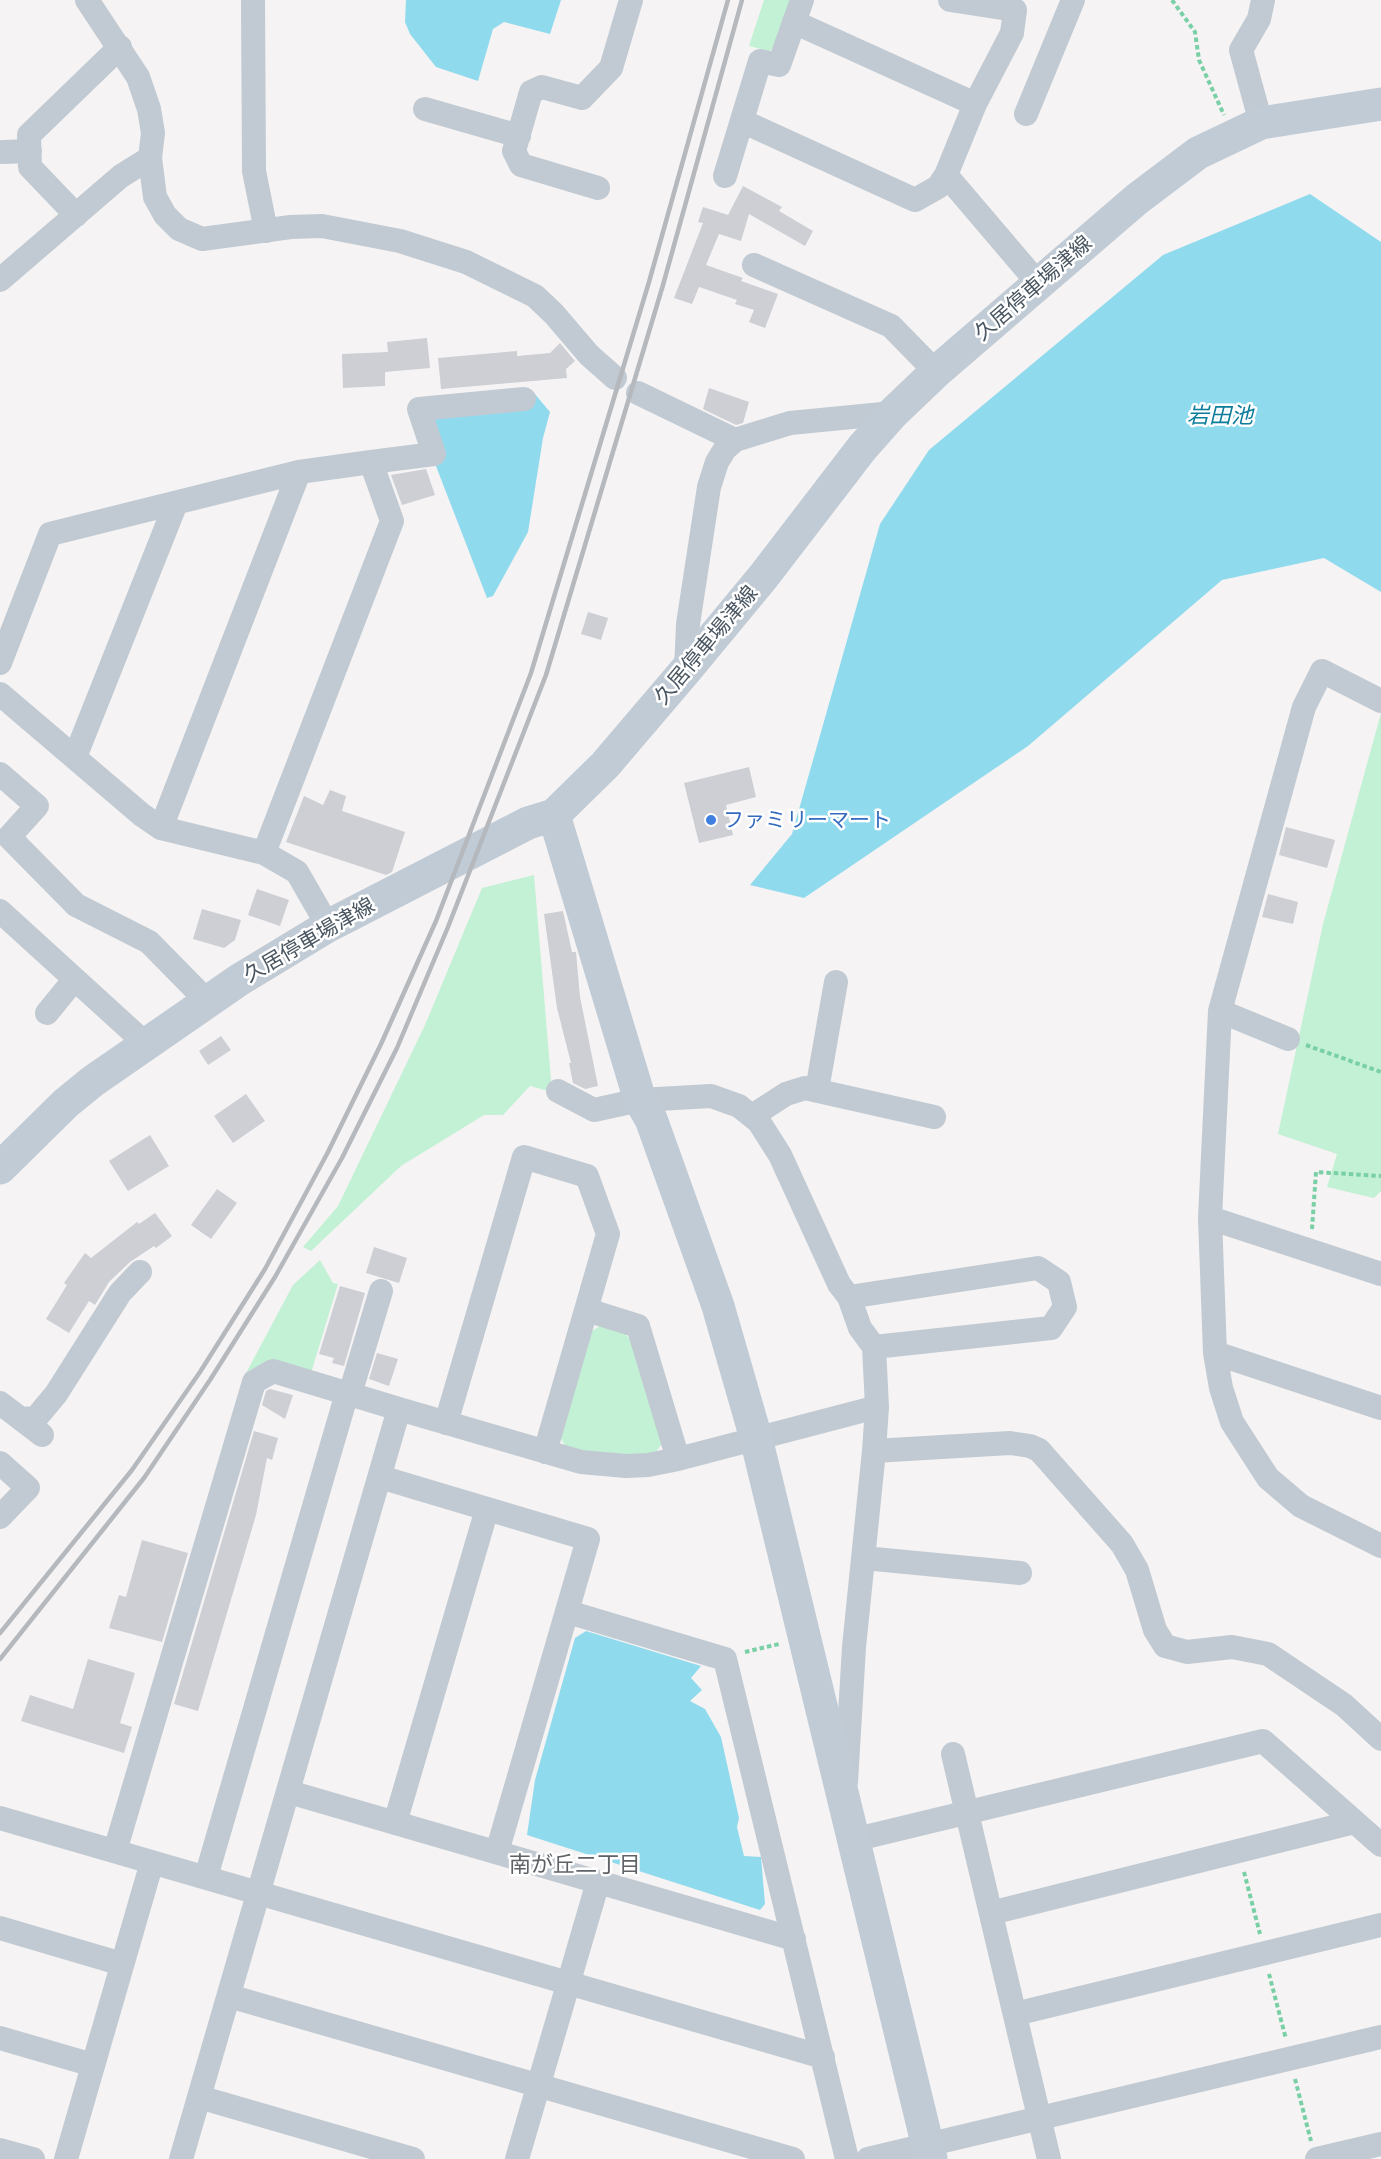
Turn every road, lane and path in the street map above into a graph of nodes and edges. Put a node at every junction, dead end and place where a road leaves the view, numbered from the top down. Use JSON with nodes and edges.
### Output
{"nodes":[{"id":1,"x":87,"y":0,"type":"edge"},
{"id":2,"x":254,"y":0,"type":"edge"},
{"id":3,"x":631,"y":0,"type":"edge"},
{"id":4,"x":950,"y":0,"type":"edge"},
{"id":5,"x":1072,"y":0,"type":"edge"},
{"id":6,"x":1172,"y":0,"type":"edge"},
{"id":7,"x":1263,"y":0,"type":"edge"},
{"id":8,"x":798,"y":11,"type":"edge"},
{"id":9,"x":120,"y":47,"type":"junction"},
{"id":10,"x":975,"y":104,"type":"junction"},
{"id":11,"x":1381,"y":105,"type":"edge"},
{"id":12,"x":425,"y":110,"type":"dead end"},
{"id":13,"x":1026,"y":114,"type":"dead end"},
{"id":14,"x":742,"y":121,"type":"junction"},
{"id":15,"x":1247,"y":129,"type":"junction"},
{"id":16,"x":519,"y":136,"type":"junction"},
{"id":17,"x":3,"y":152,"type":"dead end"},
{"id":18,"x":30,"y":152,"type":"junction"},
{"id":19,"x":150,"y":158,"type":"junction"},
{"id":20,"x":946,"y":175,"type":"junction"},
{"id":21,"x":725,"y":176,"type":"dead end"},
{"id":22,"x":598,"y":188,"type":"dead end"},
{"id":23,"x":76,"y":215,"type":"junction"},
{"id":24,"x":266,"y":231,"type":"junction"},
{"id":25,"x":754,"y":265,"type":"dead end"},
{"id":26,"x":0,"y":280,"type":"edge"},
{"id":27,"x":1038,"y":283,"type":"junction"},
{"id":28,"x":936,"y":372,"type":"junction"},
{"id":29,"x":615,"y":378,"type":"dead end"},
{"id":30,"x":638,"y":393,"type":"dead end"},
{"id":31,"x":524,"y":399,"type":"dead end"},
{"id":32,"x":893,"y":413,"type":"junction"},
{"id":33,"x":735,"y":441,"type":"junction"},
{"id":34,"x":371,"y":462,"type":"junction"},
{"id":35,"x":299,"y":472,"type":"junction"},
{"id":36,"x":176,"y":504,"type":"junction"},
{"id":37,"x":0,"y":663,"type":"edge"},
{"id":38,"x":686,"y":670,"type":"junction"},
{"id":39,"x":0,"y":694,"type":"edge"},
{"id":40,"x":1381,"y":701,"type":"edge"},
{"id":41,"x":75,"y":757,"type":"junction"},
{"id":42,"x":0,"y":774,"type":"edge"},
{"id":43,"x":554,"y":815,"type":"junction"},
{"id":44,"x":161,"y":828,"type":"junction"},
{"id":45,"x":264,"y":853,"type":"junction"},
{"id":46,"x":0,"y":911,"type":"edge"},
{"id":47,"x":328,"y":926,"type":"junction"},
{"id":48,"x":74,"y":980,"type":"junction"},
{"id":49,"x":836,"y":982,"type":"dead end"},
{"id":50,"x":208,"y":1002,"type":"junction"},
{"id":51,"x":1220,"y":1011,"type":"junction"},
{"id":52,"x":47,"y":1012,"type":"dead end"},
{"id":53,"x":1288,"y":1039,"type":"joint"},
{"id":54,"x":146,"y":1044,"type":"junction"},
{"id":55,"x":1381,"y":1072,"type":"edge"},
{"id":56,"x":817,"y":1090,"type":"junction"},
{"id":57,"x":558,"y":1091,"type":"dead end"},
{"id":58,"x":640,"y":1100,"type":"junction"},
{"id":59,"x":752,"y":1116,"type":"junction"},
{"id":60,"x":934,"y":1117,"type":"dead end"},
{"id":61,"x":0,"y":1168,"type":"edge"},
{"id":62,"x":1381,"y":1176,"type":"edge"},
{"id":63,"x":1210,"y":1218,"type":"junction"},
{"id":64,"x":1311,"y":1251,"type":"junction"},
{"id":65,"x":140,"y":1272,"type":"dead end"},
{"id":66,"x":1381,"y":1274,"type":"edge"},
{"id":67,"x":381,"y":1290,"type":"dead end"},
{"id":68,"x":849,"y":1297,"type":"junction"},
{"id":69,"x":587,"y":1310,"type":"junction"},
{"id":70,"x":874,"y":1347,"type":"junction"},
{"id":71,"x":1215,"y":1353,"type":"junction"},
{"id":72,"x":349,"y":1394,"type":"junction"},
{"id":73,"x":0,"y":1402,"type":"edge"},
{"id":74,"x":877,"y":1407,"type":"junction"},
{"id":75,"x":1381,"y":1408,"type":"edge"},
{"id":76,"x":399,"y":1409,"type":"junction"},
{"id":77,"x":21,"y":1419,"type":"junction"},
{"id":78,"x":446,"y":1423,"type":"junction"},
{"id":79,"x":42,"y":1436,"type":"dead end"},
{"id":80,"x":756,"y":1438,"type":"junction"},
{"id":81,"x":874,"y":1451,"type":"junction"},
{"id":82,"x":545,"y":1452,"type":"junction"},
{"id":83,"x":678,"y":1459,"type":"junction"},
{"id":84,"x":0,"y":1462,"type":"edge"},
{"id":85,"x":380,"y":1477,"type":"junction"},
{"id":86,"x":487,"y":1509,"type":"junction"},
{"id":87,"x":0,"y":1517,"type":"edge"},
{"id":88,"x":1381,"y":1546,"type":"edge"},
{"id":89,"x":864,"y":1558,"type":"junction"},
{"id":90,"x":1020,"y":1574,"type":"dead end"},
{"id":91,"x":568,"y":1612,"type":"junction"},
{"id":92,"x":784,"y":1643,"type":"dead end"},
{"id":93,"x":854,"y":1647,"type":"junction"},
{"id":94,"x":725,"y":1659,"type":"junction"},
{"id":95,"x":813,"y":1679,"type":"junction"},
{"id":96,"x":1381,"y":1739,"type":"edge"},
{"id":97,"x":953,"y":1754,"type":"dead end"},
{"id":98,"x":289,"y":1792,"type":"junction"},
{"id":99,"x":845,"y":1805,"type":"junction"},
{"id":100,"x":966,"y":1813,"type":"junction"},
{"id":101,"x":0,"y":1818,"type":"edge"},
{"id":102,"x":1354,"y":1822,"type":"junction"},
{"id":103,"x":395,"y":1823,"type":"junction"},
{"id":104,"x":853,"y":1840,"type":"junction"},
{"id":105,"x":1381,"y":1845,"type":"edge"},
{"id":106,"x":115,"y":1851,"type":"junction"},
{"id":107,"x":1239,"y":1851,"type":"junction"},
{"id":108,"x":497,"y":1852,"type":"junction"},
{"id":109,"x":152,"y":1862,"type":"junction"},
{"id":110,"x":206,"y":1877,"type":"junction"},
{"id":111,"x":598,"y":1882,"type":"junction"},
{"id":112,"x":260,"y":1893,"type":"junction"},
{"id":113,"x":991,"y":1913,"type":"junction"},
{"id":114,"x":1381,"y":1925,"type":"edge"},
{"id":115,"x":0,"y":1928,"type":"edge"},
{"id":116,"x":794,"y":1939,"type":"junction"},
{"id":117,"x":1264,"y":1954,"type":"junction"},
{"id":118,"x":122,"y":1964,"type":"junction"},
{"id":119,"x":568,"y":1984,"type":"junction"},
{"id":120,"x":229,"y":1996,"type":"junction"},
{"id":121,"x":1015,"y":2014,"type":"junction"},
{"id":122,"x":1381,"y":2037,"type":"edge"},
{"id":123,"x":0,"y":2038,"type":"edge"},
{"id":124,"x":823,"y":2057,"type":"junction"},
{"id":125,"x":1290,"y":2059,"type":"junction"},
{"id":126,"x":93,"y":2066,"type":"junction"},
{"id":127,"x":539,"y":2085,"type":"junction"},
{"id":128,"x":199,"y":2097,"type":"junction"},
{"id":129,"x":1039,"y":2119,"type":"junction"},
{"id":130,"x":1381,"y":2144,"type":"edge"},
{"id":131,"x":0,"y":2150,"type":"edge"},
{"id":132,"x":929,"y":2152,"type":"edge"},
{"id":133,"x":1315,"y":2153,"type":"edge"},
{"id":134,"x":33,"y":2159,"type":"edge"},
{"id":135,"x":66,"y":2159,"type":"edge"},
{"id":136,"x":181,"y":2159,"type":"edge"},
{"id":137,"x":413,"y":2159,"type":"edge"},
{"id":138,"x":517,"y":2159,"type":"edge"},
{"id":139,"x":793,"y":2159,"type":"edge"},
{"id":140,"x":847,"y":2159,"type":"edge"},
{"id":141,"x":868,"y":2159,"type":"edge"},
{"id":142,"x":1049,"y":2159,"type":"edge"}],
"edges":[{"from":1,"to":9,"type":"street"},
{"from":2,"to":24,"type":"street"},
{"from":3,"to":16,"type":"street"},
{"from":4,"to":10,"type":"street"},
{"from":5,"to":13,"type":"street"},
{"from":6,"to":15,"type":"path"},
{"from":7,"to":15,"type":"street"},
{"from":8,"to":10,"type":"street"},
{"from":8,"to":14,"type":"street"},
{"from":9,"to":18,"type":"street"},
{"from":9,"to":19,"type":"street"},
{"from":10,"to":20,"type":"street"},
{"from":11,"to":15,"type":"main road","name":"久居停車場津線"},
{"from":12,"to":16,"type":"street"},
{"from":14,"to":20,"type":"street"},
{"from":14,"to":21,"type":"street"},
{"from":15,"to":27,"type":"main road","name":"久居停車場津線"},
{"from":16,"to":22,"type":"street"},
{"from":17,"to":18,"type":"street"},
{"from":18,"to":23,"type":"street"},
{"from":19,"to":23,"type":"street"},
{"from":19,"to":24,"type":"street"},
{"from":20,"to":27,"type":"street"},
{"from":23,"to":26,"type":"street"},
{"from":24,"to":29,"type":"street"},
{"from":25,"to":28,"type":"street"},
{"from":27,"to":28,"type":"main road","name":"久居停車場津線"},
{"from":28,"to":32,"type":"main road","name":"久居停車場津線"},
{"from":30,"to":33,"type":"street"},
{"from":31,"to":34,"type":"street"},
{"from":32,"to":33,"type":"street"},
{"from":32,"to":38,"type":"main road","name":"久居停車場津線"},
{"from":33,"to":38,"type":"street"},
{"from":34,"to":35,"type":"street"},
{"from":34,"to":45,"type":"street"},
{"from":35,"to":36,"type":"street"},
{"from":35,"to":44,"type":"street"},
{"from":36,"to":37,"type":"street"},
{"from":36,"to":41,"type":"street"},
{"from":38,"to":43,"type":"main road","name":"久居停車場津線"},
{"from":39,"to":41,"type":"street"},
{"from":40,"to":51,"type":"street"},
{"from":41,"to":44,"type":"street"},
{"from":42,"to":50,"type":"street"},
{"from":43,"to":47,"type":"main road","name":"久居停車場津線"},
{"from":43,"to":58,"type":"main road"},
{"from":44,"to":45,"type":"street"},
{"from":45,"to":47,"type":"street"},
{"from":46,"to":48,"type":"street"},
{"from":47,"to":50,"type":"main road","name":"久居停車場津線"},
{"from":48,"to":52,"type":"street"},
{"from":48,"to":54,"type":"street"},
{"from":49,"to":56,"type":"street"},
{"from":50,"to":54,"type":"main road","name":"久居停車場津線"},
{"from":51,"to":53,"type":"street"},
{"from":51,"to":63,"type":"street"},
{"from":53,"to":55,"type":"path"},
{"from":54,"to":61,"type":"main road","name":"久居停車場津線"},
{"from":56,"to":59,"type":"street"},
{"from":56,"to":60,"type":"street"},
{"from":57,"to":58,"type":"street"},
{"from":58,"to":59,"type":"street"},
{"from":58,"to":80,"type":"main road"},
{"from":59,"to":68,"type":"street"},
{"from":62,"to":64,"type":"path"},
{"from":63,"to":64,"type":"street"},
{"from":63,"to":71,"type":"street"},
{"from":64,"to":66,"type":"street"},
{"from":65,"to":77,"type":"street"},
{"from":67,"to":72,"type":"street"},
{"from":68,"to":70,"type":"street"},
{"from":68,"to":70,"type":"street"},
{"from":69,"to":78,"type":"street"},
{"from":69,"to":82,"type":"street"},
{"from":69,"to":83,"type":"street"},
{"from":70,"to":74,"type":"street"},
{"from":71,"to":75,"type":"street"},
{"from":71,"to":88,"type":"street"},
{"from":72,"to":76,"type":"street"},
{"from":72,"to":106,"type":"street"},
{"from":72,"to":110,"type":"street"},
{"from":73,"to":77,"type":"street"},
{"from":74,"to":80,"type":"street"},
{"from":74,"to":81,"type":"street"},
{"from":76,"to":78,"type":"street"},
{"from":76,"to":85,"type":"street"},
{"from":77,"to":79,"type":"street"},
{"from":78,"to":82,"type":"street"},
{"from":80,"to":83,"type":"street"},
{"from":80,"to":95,"type":"main road"},
{"from":81,"to":89,"type":"street"},
{"from":81,"to":96,"type":"street"},
{"from":82,"to":83,"type":"street"},
{"from":84,"to":87,"type":"street"},
{"from":85,"to":86,"type":"street"},
{"from":85,"to":98,"type":"street"},
{"from":86,"to":91,"type":"street"},
{"from":86,"to":103,"type":"street"},
{"from":89,"to":90,"type":"street"},
{"from":89,"to":93,"type":"street"},
{"from":91,"to":94,"type":"street"},
{"from":91,"to":108,"type":"street"},
{"from":92,"to":94,"type":"path"},
{"from":93,"to":95,"type":"street"},
{"from":93,"to":99,"type":"street"},
{"from":94,"to":116,"type":"street"},
{"from":95,"to":99,"type":"main road"},
{"from":97,"to":100,"type":"street"},
{"from":98,"to":103,"type":"street"},
{"from":98,"to":112,"type":"street"},
{"from":99,"to":104,"type":"main road"},
{"from":100,"to":102,"type":"street"},
{"from":100,"to":104,"type":"street"},
{"from":100,"to":113,"type":"street"},
{"from":101,"to":106,"type":"street"},
{"from":102,"to":105,"type":"street"},
{"from":102,"to":107,"type":"street"},
{"from":103,"to":108,"type":"street"},
{"from":104,"to":132,"type":"main road"},
{"from":106,"to":109,"type":"street"},
{"from":107,"to":113,"type":"street"},
{"from":107,"to":117,"type":"path"},
{"from":108,"to":111,"type":"street"},
{"from":109,"to":110,"type":"street"},
{"from":109,"to":118,"type":"street"},
{"from":110,"to":112,"type":"street"},
{"from":111,"to":116,"type":"street"},
{"from":111,"to":119,"type":"street"},
{"from":112,"to":119,"type":"street"},
{"from":112,"to":120,"type":"street"},
{"from":113,"to":121,"type":"street"},
{"from":114,"to":117,"type":"street"},
{"from":115,"to":118,"type":"street"},
{"from":116,"to":124,"type":"street"},
{"from":117,"to":121,"type":"street"},
{"from":117,"to":125,"type":"path"},
{"from":118,"to":126,"type":"street"},
{"from":119,"to":124,"type":"street"},
{"from":119,"to":127,"type":"street"},
{"from":120,"to":127,"type":"street"},
{"from":120,"to":128,"type":"street"},
{"from":121,"to":129,"type":"street"},
{"from":122,"to":125,"type":"street"},
{"from":123,"to":126,"type":"street"},
{"from":124,"to":140,"type":"street"},
{"from":125,"to":129,"type":"street"},
{"from":125,"to":133,"type":"path"},
{"from":126,"to":135,"type":"street"},
{"from":127,"to":138,"type":"street"},
{"from":127,"to":139,"type":"street"},
{"from":128,"to":136,"type":"street"},
{"from":128,"to":137,"type":"street"},
{"from":129,"to":132,"type":"street"},
{"from":129,"to":142,"type":"street"},
{"from":130,"to":133,"type":"street"},
{"from":131,"to":134,"type":"street"},
{"from":132,"to":141,"type":"street"}]}
